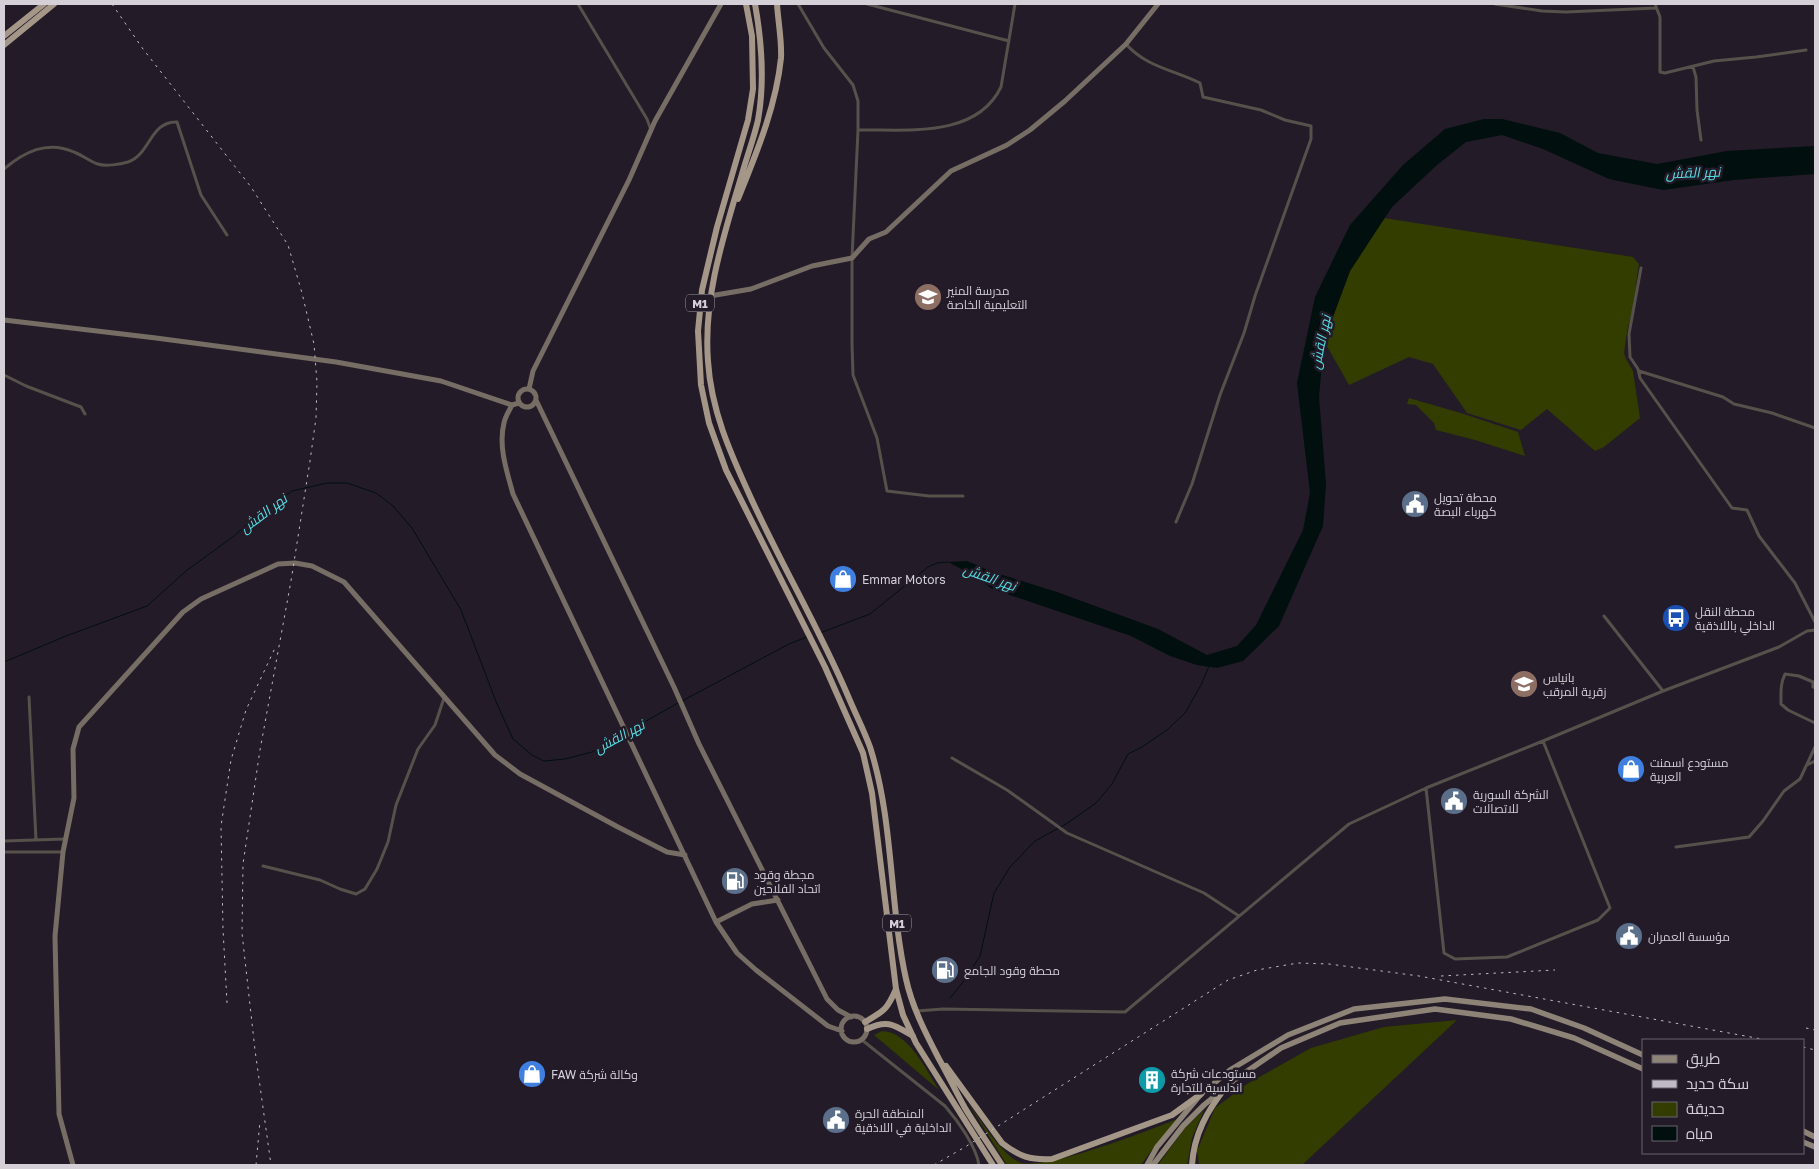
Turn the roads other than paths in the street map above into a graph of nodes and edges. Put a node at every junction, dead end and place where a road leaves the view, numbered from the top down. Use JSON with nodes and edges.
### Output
{"nodes":[{"id":1,"x":44,"y":4,"type":"edge"},
{"id":2,"x":54,"y":4,"type":"edge"},
{"id":3,"x":580,"y":4,"type":"edge"},
{"id":4,"x":721,"y":4,"type":"edge"},
{"id":5,"x":746,"y":4,"type":"edge"},
{"id":6,"x":754,"y":4,"type":"edge"},
{"id":7,"x":777,"y":4,"type":"edge"},
{"id":8,"x":798,"y":4,"type":"edge"},
{"id":9,"x":867,"y":4,"type":"edge"},
{"id":10,"x":1015,"y":4,"type":"edge"},
{"id":11,"x":1158,"y":4,"type":"edge"},
{"id":12,"x":1495,"y":4,"type":"edge"},
{"id":13,"x":1656,"y":6,"type":"edge"},
{"id":14,"x":4,"y":36,"type":"edge"},
{"id":15,"x":1009,"y":41,"type":"junction"},
{"id":16,"x":1126,"y":44,"type":"junction"},
{"id":17,"x":4,"y":45,"type":"edge"},
{"id":18,"x":1806,"y":50,"type":"dead end"},
{"id":19,"x":1692,"y":67,"type":"junction"},
{"id":20,"x":651,"y":130,"type":"junction"},
{"id":21,"x":858,"y":130,"type":"junction"},
{"id":22,"x":1701,"y":140,"type":"dead end"},
{"id":23,"x":4,"y":169,"type":"edge"},
{"id":24,"x":227,"y":235,"type":"dead end"},
{"id":25,"x":722,"y":242,"type":"junction"},
{"id":26,"x":852,"y":258,"type":"junction"},
{"id":27,"x":1641,"y":268,"type":"dead end"},
{"id":28,"x":710,"y":296,"type":"junction"},
{"id":29,"x":4,"y":320,"type":"edge"},
{"id":30,"x":1639,"y":371,"type":"junction"},
{"id":31,"x":4,"y":375,"type":"edge"},
{"id":32,"x":529,"y":389,"type":"junction"},
{"id":33,"x":536,"y":400,"type":"junction"},
{"id":34,"x":519,"y":403,"type":"junction"},
{"id":35,"x":512,"y":405,"type":"junction"},
{"id":36,"x":85,"y":414,"type":"dead end"},
{"id":37,"x":1815,"y":428,"type":"edge"},
{"id":38,"x":964,"y":496,"type":"dead end"},
{"id":39,"x":1176,"y":522,"type":"dead end"},
{"id":40,"x":1604,"y":616,"type":"dead end"},
{"id":41,"x":1815,"y":622,"type":"edge"},
{"id":42,"x":1815,"y":630,"type":"edge"},
{"id":43,"x":1815,"y":688,"type":"edge"},
{"id":44,"x":1663,"y":691,"type":"junction"},
{"id":45,"x":29,"y":697,"type":"dead end"},
{"id":46,"x":444,"y":698,"type":"junction"},
{"id":47,"x":1815,"y":723,"type":"edge"},
{"id":48,"x":1543,"y":741,"type":"junction"},
{"id":49,"x":1815,"y":746,"type":"edge"},
{"id":50,"x":952,"y":758,"type":"dead end"},
{"id":51,"x":1815,"y":761,"type":"edge"},
{"id":52,"x":1806,"y":765,"type":"junction"},
{"id":53,"x":1426,"y":788,"type":"junction"},
{"id":54,"x":65,"y":839,"type":"junction"},
{"id":55,"x":36,"y":840,"type":"junction"},
{"id":56,"x":4,"y":841,"type":"edge"},
{"id":57,"x":1676,"y":847,"type":"dead end"},
{"id":58,"x":4,"y":852,"type":"edge"},
{"id":59,"x":64,"y":852,"type":"junction"},
{"id":60,"x":684,"y":855,"type":"junction"},
{"id":61,"x":263,"y":866,"type":"dead end"},
{"id":62,"x":778,"y":900,"type":"junction"},
{"id":63,"x":1239,"y":916,"type":"junction"},
{"id":64,"x":716,"y":922,"type":"junction"},
{"id":65,"x":896,"y":989,"type":"junction"},
{"id":66,"x":917,"y":1011,"type":"junction"},
{"id":67,"x":851,"y":1017,"type":"junction"},
{"id":68,"x":865,"y":1022,"type":"junction"},
{"id":69,"x":867,"y":1029,"type":"junction"},
{"id":70,"x":842,"y":1031,"type":"junction"},
{"id":71,"x":913,"y":1036,"type":"junction"},
{"id":72,"x":862,"y":1040,"type":"junction"},
{"id":73,"x":1642,"y":1055,"type":"edge"},
{"id":74,"x":938,"y":1057,"type":"junction"},
{"id":75,"x":1642,"y":1069,"type":"edge"},
{"id":76,"x":1226,"y":1087,"type":"junction"},
{"id":77,"x":1201,"y":1094,"type":"junction"},
{"id":78,"x":73,"y":1165,"type":"edge"},
{"id":79,"x":979,"y":1165,"type":"edge"},
{"id":80,"x":994,"y":1165,"type":"edge"},
{"id":81,"x":1002,"y":1165,"type":"edge"},
{"id":82,"x":1146,"y":1165,"type":"edge"},
{"id":83,"x":1153,"y":1165,"type":"edge"},
{"id":84,"x":1192,"y":1165,"type":"edge"}],
"edges":[{"from":1,"to":14,"type":"highway"},
{"from":2,"to":17,"type":"highway"},
{"from":3,"to":20,"type":"street"},
{"from":4,"to":20,"type":"street"},
{"from":5,"to":65,"type":"highway","number":"M1"},
{"from":6,"to":25,"type":"highway","number":"M1"},
{"from":7,"to":25,"type":"highway"},
{"from":8,"to":21,"type":"street"},
{"from":9,"to":15,"type":"street"},
{"from":10,"to":15,"type":"street"},
{"from":11,"to":16,"type":"street"},
{"from":12,"to":13,"type":"street"},
{"from":13,"to":19,"type":"street"},
{"from":15,"to":21,"type":"street"},
{"from":16,"to":26,"type":"street"},
{"from":16,"to":39,"type":"street"},
{"from":18,"to":19,"type":"street"},
{"from":19,"to":22,"type":"street"},
{"from":20,"to":32,"type":"street"},
{"from":21,"to":26,"type":"street"},
{"from":23,"to":24,"type":"street"},
{"from":25,"to":28,"type":"highway","number":"M1"},
{"from":26,"to":28,"type":"street"},
{"from":26,"to":38,"type":"street"},
{"from":27,"to":30,"type":"street"},
{"from":28,"to":66,"type":"highway","number":"M1"},
{"from":29,"to":35,"type":"street"},
{"from":30,"to":37,"type":"street"},
{"from":30,"to":41,"type":"street"},
{"from":31,"to":36,"type":"street"},
{"from":32,"to":33,"type":"street"},
{"from":32,"to":34,"type":"street"},
{"from":33,"to":34,"type":"street"},
{"from":33,"to":62,"type":"street"},
{"from":34,"to":35,"type":"street"},
{"from":35,"to":60,"type":"street"},
{"from":40,"to":44,"type":"street"},
{"from":42,"to":44,"type":"street"},
{"from":43,"to":47,"type":"street"},
{"from":44,"to":48,"type":"street"},
{"from":45,"to":55,"type":"street"},
{"from":46,"to":54,"type":"street"},
{"from":46,"to":60,"type":"street"},
{"from":46,"to":61,"type":"street"},
{"from":48,"to":53,"type":"street"},
{"from":48,"to":53,"type":"street"},
{"from":49,"to":52,"type":"street"},
{"from":50,"to":63,"type":"street"},
{"from":51,"to":52,"type":"street"},
{"from":52,"to":57,"type":"street"},
{"from":53,"to":63,"type":"street"},
{"from":54,"to":55,"type":"street"},
{"from":54,"to":59,"type":"street"},
{"from":55,"to":56,"type":"street"},
{"from":58,"to":59,"type":"street"},
{"from":59,"to":78,"type":"street"},
{"from":60,"to":64,"type":"street"},
{"from":62,"to":64,"type":"street"},
{"from":62,"to":67,"type":"street"},
{"from":63,"to":66,"type":"street"},
{"from":64,"to":70,"type":"street"},
{"from":65,"to":68,"type":"highway"},
{"from":65,"to":71,"type":"highway","number":"M1"},
{"from":66,"to":74,"type":"highway","number":"M1"},
{"from":67,"to":68,"type":"street"},
{"from":67,"to":70,"type":"street"},
{"from":68,"to":69,"type":"street"},
{"from":69,"to":71,"type":"highway"},
{"from":69,"to":72,"type":"street"},
{"from":70,"to":72,"type":"street"},
{"from":71,"to":80,"type":"highway","number":"M1"},
{"from":72,"to":79,"type":"street"},
{"from":73,"to":77,"type":"main road"},
{"from":74,"to":77,"type":"highway"},
{"from":74,"to":81,"type":"highway","number":"M1"},
{"from":75,"to":76,"type":"main road"},
{"from":76,"to":83,"type":"main road"},
{"from":76,"to":84,"type":"highway"},
{"from":77,"to":82,"type":"main road"}]}
